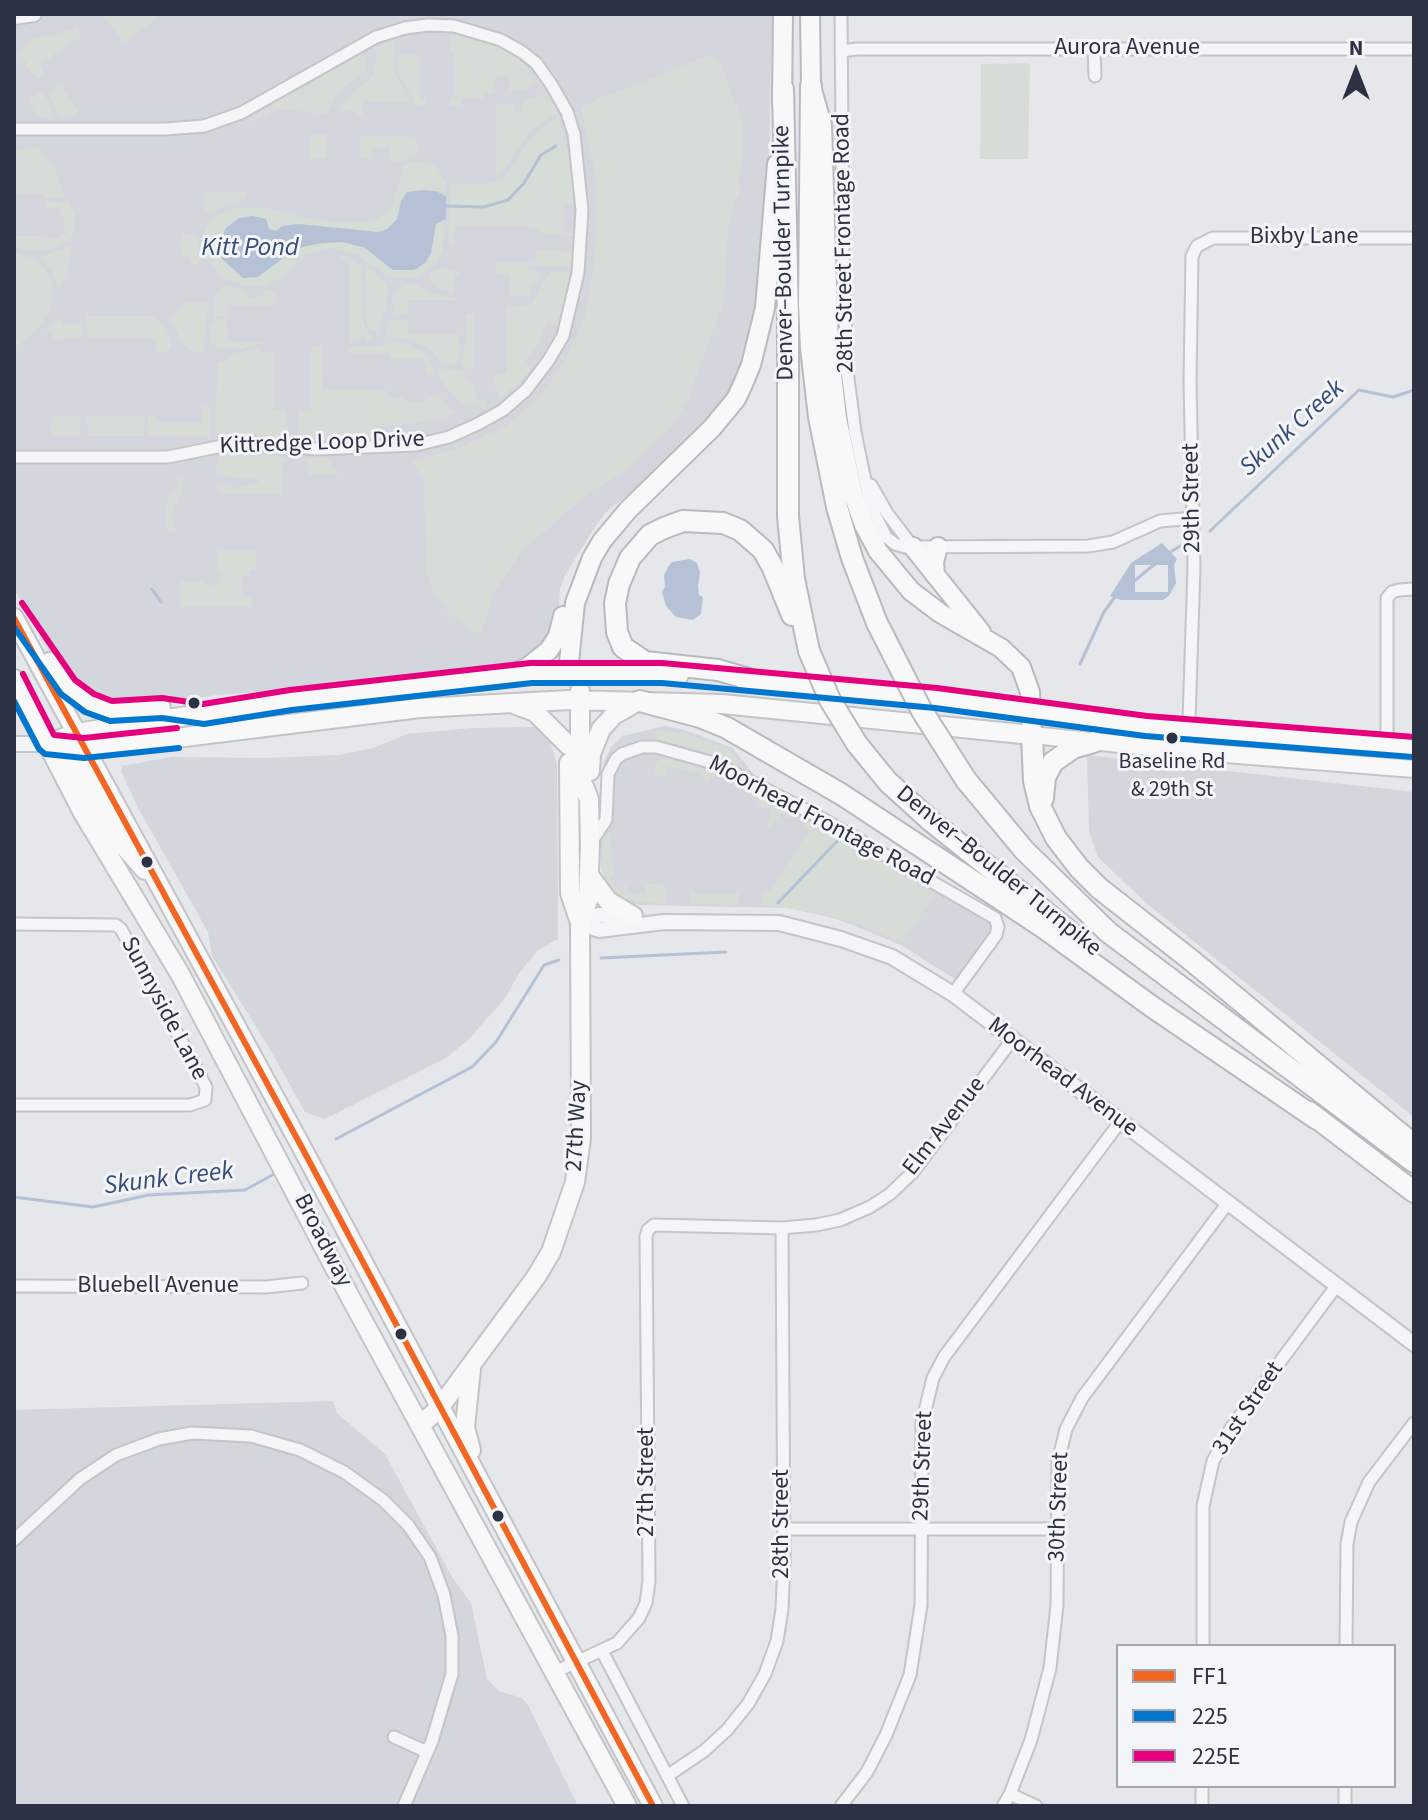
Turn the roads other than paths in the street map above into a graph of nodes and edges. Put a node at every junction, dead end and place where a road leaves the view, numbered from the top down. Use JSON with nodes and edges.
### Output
{"nodes":[{"id":1,"x":783,"y":14,"type":"edge"},
{"id":2,"x":810,"y":14,"type":"edge"},
{"id":3,"x":841,"y":14,"type":"edge"},
{"id":4,"x":1094,"y":49,"type":"junction"},
{"id":5,"x":1414,"y":49,"type":"edge"},
{"id":6,"x":841,"y":51,"type":"junction"},
{"id":7,"x":1095,"y":76,"type":"dead end"},
{"id":8,"x":811,"y":86,"type":"junction"},
{"id":9,"x":783,"y":89,"type":"junction"},
{"id":10,"x":14,"y":129,"type":"edge"},
{"id":11,"x":1414,"y":238,"type":"edge"},
{"id":12,"x":1197,"y":246,"type":"joint"},
{"id":13,"x":14,"y":457,"type":"edge"},
{"id":14,"x":644,"y":496,"type":"junction"},
{"id":15,"x":1194,"y":518,"type":"junction"},
{"id":16,"x":913,"y":547,"type":"junction"},
{"id":17,"x":938,"y":547,"type":"junction"},
{"id":18,"x":935,"y":575,"type":"junction"},
{"id":19,"x":1414,"y":589,"type":"edge"},
{"id":20,"x":14,"y":609,"type":"edge"},
{"id":21,"x":14,"y":618,"type":"edge"},
{"id":22,"x":988,"y":639,"type":"junction"},
{"id":23,"x":809,"y":651,"type":"junction"},
{"id":24,"x":574,"y":672,"type":"junction"},
{"id":25,"x":510,"y":675,"type":"junction"},
{"id":26,"x":14,"y":679,"type":"edge"},
{"id":27,"x":756,"y":681,"type":"junction"},
{"id":28,"x":306,"y":699,"type":"junction"},
{"id":29,"x":574,"y":700,"type":"junction"},
{"id":30,"x":640,"y":701,"type":"junction"},
{"id":31,"x":504,"y":702,"type":"junction"},
{"id":32,"x":1032,"y":709,"type":"junction"},
{"id":33,"x":203,"y":714,"type":"junction"},
{"id":34,"x":285,"y":724,"type":"junction"},
{"id":35,"x":1189,"y":729,"type":"junction"},
{"id":36,"x":1032,"y":735,"type":"junction"},
{"id":37,"x":80,"y":740,"type":"junction"},
{"id":38,"x":1094,"y":742,"type":"junction"},
{"id":39,"x":14,"y":744,"type":"edge"},
{"id":40,"x":48,"y":744,"type":"junction"},
{"id":41,"x":569,"y":746,"type":"junction"},
{"id":42,"x":1387,"y":746,"type":"junction"},
{"id":43,"x":1414,"y":747,"type":"edge"},
{"id":44,"x":1188,"y":751,"type":"junction"},
{"id":45,"x":1414,"y":769,"type":"edge"},
{"id":46,"x":589,"y":804,"type":"junction"},
{"id":47,"x":606,"y":820,"type":"junction"},
{"id":48,"x":1047,"y":821,"type":"junction"},
{"id":49,"x":590,"y":845,"type":"junction"},
{"id":50,"x":589,"y":875,"type":"junction"},
{"id":51,"x":156,"y":882,"type":"junction"},
{"id":52,"x":633,"y":916,"type":"junction"},
{"id":53,"x":664,"y":922,"type":"junction"},
{"id":54,"x":580,"y":923,"type":"junction"},
{"id":55,"x":14,"y":924,"type":"edge"},
{"id":56,"x":953,"y":994,"type":"junction"},
{"id":57,"x":1012,"y":1040,"type":"junction"},
{"id":58,"x":14,"y":1105,"type":"edge"},
{"id":59,"x":1317,"y":1119,"type":"junction"},
{"id":60,"x":1120,"y":1122,"type":"junction"},
{"id":61,"x":1414,"y":1145,"type":"edge"},
{"id":62,"x":1414,"y":1162,"type":"edge"},
{"id":63,"x":1414,"y":1192,"type":"edge"},
{"id":64,"x":1227,"y":1204,"type":"junction"},
{"id":65,"x":782,"y":1228,"type":"junction"},
{"id":66,"x":647,"y":1242,"type":"joint"},
{"id":67,"x":302,"y":1283,"type":"dead end"},
{"id":68,"x":1337,"y":1285,"type":"junction"},
{"id":69,"x":14,"y":1286,"type":"edge"},
{"id":70,"x":1414,"y":1344,"type":"edge"},
{"id":71,"x":472,"y":1364,"type":"junction"},
{"id":72,"x":440,"y":1407,"type":"junction"},
{"id":73,"x":1414,"y":1423,"type":"edge"},
{"id":74,"x":421,"y":1425,"type":"junction"},
{"id":75,"x":480,"y":1479,"type":"junction"},
{"id":76,"x":784,"y":1529,"type":"junction"},
{"id":77,"x":921,"y":1529,"type":"junction"},
{"id":78,"x":1058,"y":1529,"type":"junction"},
{"id":79,"x":14,"y":1540,"type":"edge"},
{"id":80,"x":1203,"y":1644,"type":"edge"},
{"id":81,"x":1346,"y":1644,"type":"edge"},
{"id":82,"x":602,"y":1651,"type":"junction"},
{"id":83,"x":576,"y":1661,"type":"junction"},
{"id":84,"x":555,"y":1672,"type":"junction"},
{"id":85,"x":394,"y":1737,"type":"dead end"},
{"id":86,"x":427,"y":1752,"type":"junction"},
{"id":87,"x":667,"y":1776,"type":"junction"},
{"id":88,"x":1010,"y":1794,"type":"junction"},
{"id":89,"x":404,"y":1806,"type":"edge"},
{"id":90,"x":627,"y":1806,"type":"edge"},
{"id":91,"x":653,"y":1806,"type":"edge"},
{"id":92,"x":683,"y":1806,"type":"edge"},
{"id":93,"x":841,"y":1806,"type":"edge"},
{"id":94,"x":1003,"y":1806,"type":"edge"},
{"id":95,"x":1036,"y":1806,"type":"edge"}],
"edges":[{"from":1,"to":9,"type":"main road"},
{"from":2,"to":8,"type":"main road"},
{"from":3,"to":6,"type":"street","name":"28th Street Frontage Road"},
{"from":4,"to":5,"type":"street","name":"Aurora Avenue"},
{"from":4,"to":6,"type":"street","name":"Aurora Avenue"},
{"from":4,"to":7,"type":"street"},
{"from":6,"to":16,"type":"street","name":"28th Street Frontage Road"},
{"from":8,"to":22,"type":"main road"},
{"from":8,"to":62,"type":"highway","name":"Denver–Boulder Turnpike","bridge":true},
{"from":9,"to":14,"type":"main road"},
{"from":9,"to":23,"type":"highway","name":"Denver–Boulder Turnpike"},
{"from":10,"to":13,"type":"street","name":"Kittredge Loop Drive"},
{"from":11,"to":12,"type":"street","name":"Bixby Lane"},
{"from":12,"to":15,"type":"street","name":"29th Street"},
{"from":14,"to":24,"type":"main road","name":"27th Way"},
{"from":14,"to":25,"type":"main road"},
{"from":15,"to":17,"type":"street"},
{"from":15,"to":35,"type":"street","name":"29th Street"},
{"from":16,"to":17,"type":"street"},
{"from":16,"to":18,"type":"main road"},
{"from":17,"to":18,"type":"main road"},
{"from":18,"to":22,"type":"main road"},
{"from":19,"to":42,"type":"street"},
{"from":20,"to":33,"type":"main road"},
{"from":21,"to":37,"type":"main road","name":"Broadway"},
{"from":22,"to":32,"type":"main road"},
{"from":23,"to":27,"type":"highway"},
{"from":23,"to":59,"type":"highway","name":"Denver–Boulder Turnpike","bridge":true},
{"from":24,"to":25,"type":"main road"},
{"from":24,"to":27,"type":"main road"},
{"from":24,"to":29,"type":"main road","name":"27th Way"},
{"from":25,"to":28,"type":"main road"},
{"from":26,"to":40,"type":"main road","name":"Broadway"},
{"from":27,"to":32,"type":"main road"},
{"from":28,"to":33,"type":"main road"},
{"from":28,"to":34,"type":"main road"},
{"from":29,"to":30,"type":"main road"},
{"from":29,"to":31,"type":"main road"},
{"from":29,"to":41,"type":"main road","name":"27th Way"},
{"from":29,"to":46,"type":"main road","name":"27th Way"},
{"from":30,"to":36,"type":"main road"},
{"from":30,"to":46,"type":"main road"},
{"from":30,"to":59,"type":"highway"},
{"from":31,"to":34,"type":"main road"},
{"from":31,"to":41,"type":"main road"},
{"from":32,"to":35,"type":"main road"},
{"from":32,"to":36,"type":"main road"},
{"from":33,"to":37,"type":"main road"},
{"from":34,"to":37,"type":"main road"},
{"from":35,"to":42,"type":"main road"},
{"from":35,"to":44,"type":"street","name":"29th Street"},
{"from":36,"to":38,"type":"main road"},
{"from":36,"to":48,"type":"highway"},
{"from":37,"to":40,"type":"main road"},
{"from":37,"to":51,"type":"main road","name":"Broadway"},
{"from":38,"to":44,"type":"main road"},
{"from":38,"to":48,"type":"highway"},
{"from":39,"to":40,"type":"street"},
{"from":40,"to":51,"type":"main road"},
{"from":40,"to":74,"type":"main road","name":"Broadway"},
{"from":41,"to":54,"type":"main road","name":"27th Way"},
{"from":42,"to":43,"type":"main road"},
{"from":44,"to":45,"type":"main road"},
{"from":46,"to":47,"type":"street"},
{"from":46,"to":49,"type":"main road","name":"27th Way"},
{"from":47,"to":49,"type":"street"},
{"from":47,"to":56,"type":"street","name":"Moorhead Frontage Road"},
{"from":48,"to":61,"type":"highway"},
{"from":49,"to":50,"type":"main road","name":"27th Way"},
{"from":50,"to":52,"type":"main road"},
{"from":50,"to":54,"type":"main road","name":"27th Way"},
{"from":51,"to":72,"type":"main road","name":"Broadway"},
{"from":52,"to":53,"type":"street","name":"Moorhead Avenue"},
{"from":52,"to":54,"type":"street","name":"Moorhead Avenue"},
{"from":53,"to":54,"type":"street","name":"Moorhead Avenue"},
{"from":53,"to":56,"type":"street","name":"Moorhead Avenue"},
{"from":54,"to":71,"type":"main road","name":"27th Way"},
{"from":55,"to":58,"type":"street","name":"Sunnyside Lane"},
{"from":56,"to":57,"type":"street","name":"Moorhead Avenue"},
{"from":57,"to":60,"type":"street","name":"Moorhead Avenue"},
{"from":57,"to":65,"type":"street","name":"Elm Avenue"},
{"from":59,"to":63,"type":"highway","name":"Denver–Boulder Turnpike"},
{"from":60,"to":64,"type":"street","name":"Moorhead Avenue"},
{"from":60,"to":77,"type":"street","name":"29th Street"},
{"from":64,"to":68,"type":"street","name":"Moorhead Avenue"},
{"from":64,"to":78,"type":"street","name":"30th Street"},
{"from":65,"to":66,"type":"street","name":"Elm Avenue"},
{"from":65,"to":76,"type":"street","name":"28th Street"},
{"from":66,"to":82,"type":"street","name":"27th Street"},
{"from":67,"to":69,"type":"street","name":"Bluebell Avenue"},
{"from":68,"to":70,"type":"street","name":"Moorhead Avenue"},
{"from":68,"to":80,"type":"street","name":"31st Street"},
{"from":71,"to":72,"type":"main road","name":"27th Way"},
{"from":71,"to":75,"type":"main road"},
{"from":72,"to":74,"type":"main road","name":"27th Way"},
{"from":72,"to":75,"type":"main road","name":"Broadway"},
{"from":73,"to":81,"type":"street"},
{"from":74,"to":84,"type":"main road","name":"Broadway"},
{"from":75,"to":83,"type":"main road","name":"Broadway"},
{"from":76,"to":77,"type":"street"},
{"from":76,"to":87,"type":"street","name":"28th Street"},
{"from":77,"to":78,"type":"street"},
{"from":77,"to":93,"type":"street","name":"29th Street"},
{"from":78,"to":88,"type":"street","name":"30th Street"},
{"from":79,"to":86,"type":"street"},
{"from":82,"to":83,"type":"street","name":"27th Street"},
{"from":82,"to":87,"type":"street"},
{"from":83,"to":84,"type":"street","name":"27th Street"},
{"from":83,"to":91,"type":"main road","name":"Broadway"},
{"from":84,"to":90,"type":"main road","name":"Broadway"},
{"from":85,"to":86,"type":"street"},
{"from":86,"to":89,"type":"street"},
{"from":87,"to":92,"type":"street"},
{"from":88,"to":94,"type":"street","name":"30th Street"},
{"from":88,"to":95,"type":"street"}]}
